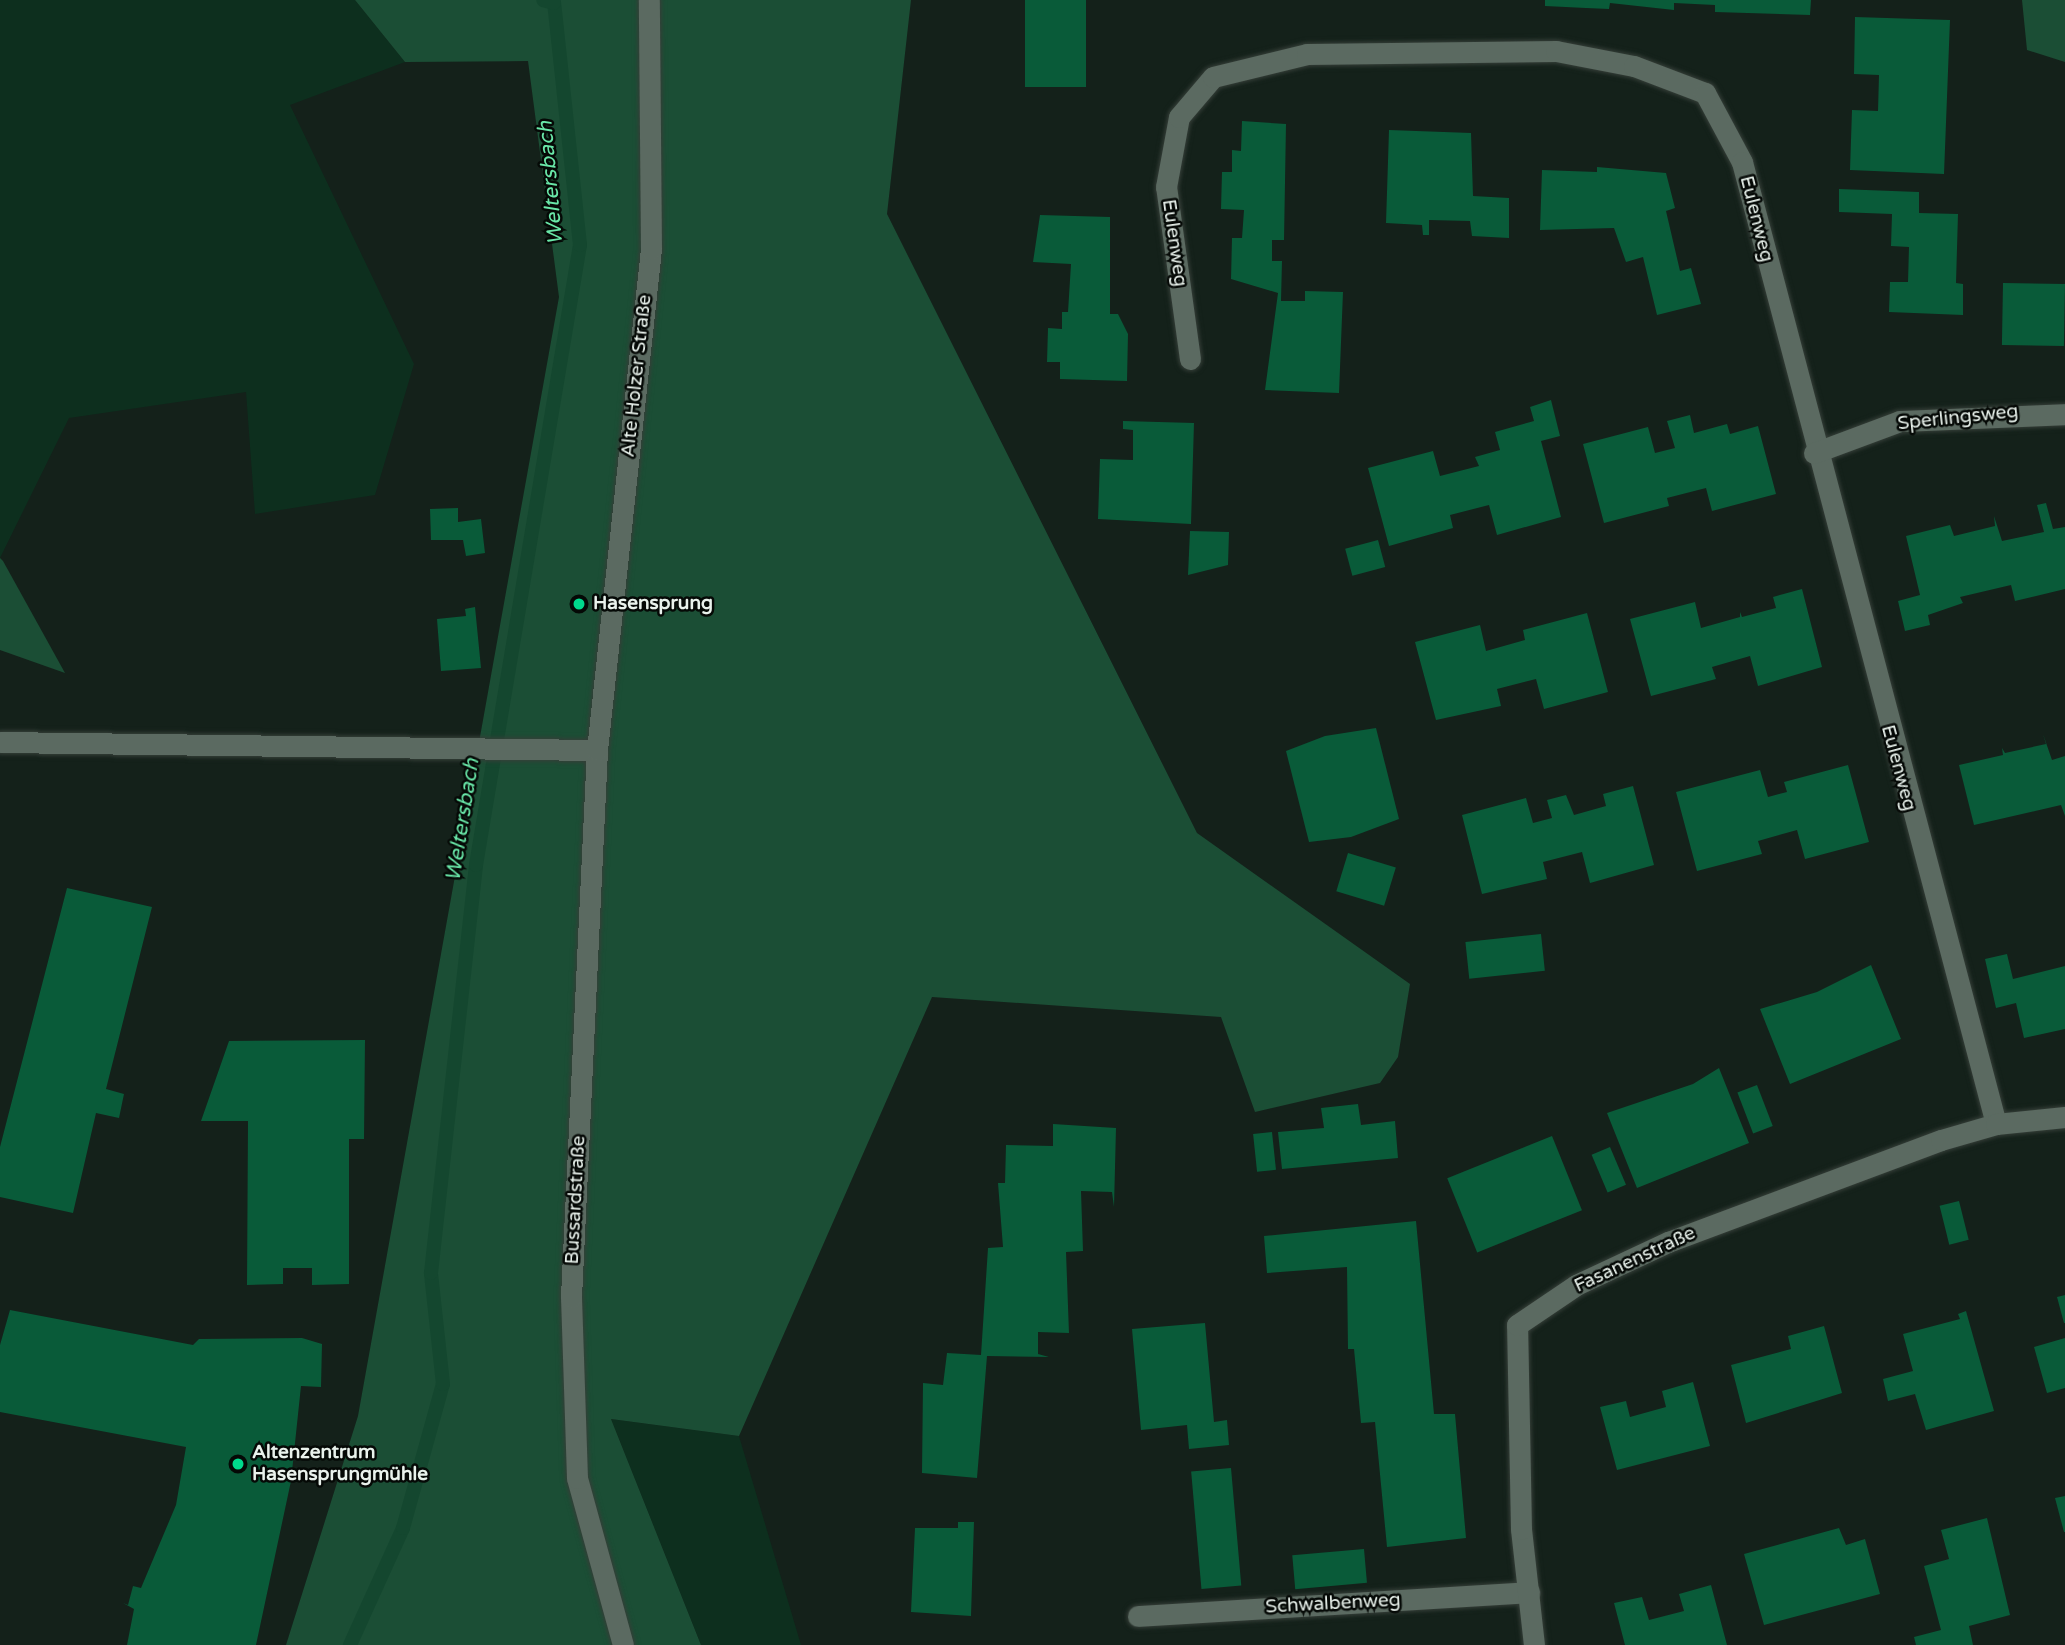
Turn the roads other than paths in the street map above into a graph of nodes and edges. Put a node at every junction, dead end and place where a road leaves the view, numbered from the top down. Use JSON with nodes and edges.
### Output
{"nodes":[{"id":1,"x":649,"y":0,"type":"edge"},
{"id":2,"x":1190,"y":359,"type":"dead end"},
{"id":3,"x":2065,"y":414,"type":"edge"},
{"id":4,"x":1814,"y":453,"type":"junction"},
{"id":5,"x":0,"y":742,"type":"edge"},
{"id":6,"x":597,"y":750,"type":"junction"},
{"id":7,"x":2065,"y":1117,"type":"edge"},
{"id":8,"x":1996,"y":1125,"type":"junction"},
{"id":9,"x":1529,"y":1592,"type":"junction"},
{"id":10,"x":1138,"y":1615,"type":"dead end"},
{"id":11,"x":623,"y":1645,"type":"edge"},
{"id":12,"x":1534,"y":1645,"type":"edge"}],
"edges":[{"from":1,"to":6,"type":"street","name":"Alte Holzer Straße"},
{"from":2,"to":4,"type":"street","name":"Eulenweg"},
{"from":3,"to":4,"type":"street","name":"Sperlingsweg"},
{"from":4,"to":8,"type":"street","name":"Eulenweg"},
{"from":5,"to":6,"type":"street"},
{"from":6,"to":11,"type":"street","name":"Bussardstraße"},
{"from":7,"to":8,"type":"street","name":"Fasanenstraße"},
{"from":8,"to":9,"type":"street","name":"Fasanenstraße"},
{"from":9,"to":10,"type":"street","name":"Schwalbenweg"},
{"from":9,"to":12,"type":"street","name":"Fasanenstraße"}]}
